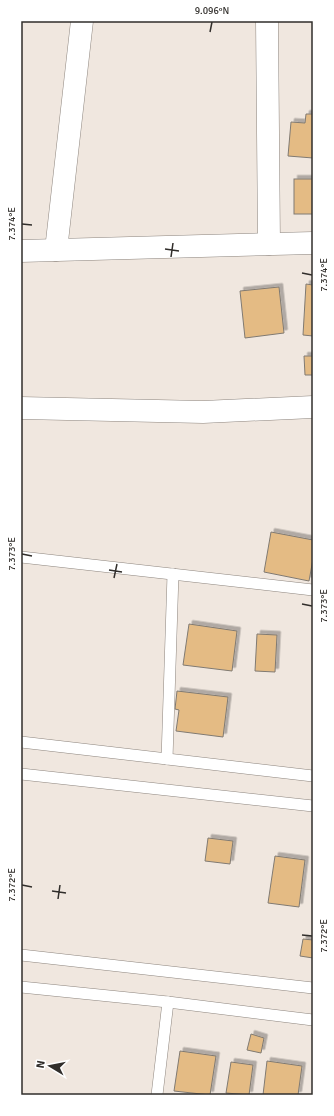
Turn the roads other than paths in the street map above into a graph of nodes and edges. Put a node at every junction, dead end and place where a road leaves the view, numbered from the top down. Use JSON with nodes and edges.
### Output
{"nodes":[{"id":1,"x":82,"y":21,"type":"edge"},
{"id":2,"x":267,"y":21,"type":"edge"},
{"id":3,"x":313,"y":243,"type":"edge"},
{"id":4,"x":269,"y":244,"type":"junction"},
{"id":5,"x":56,"y":250,"type":"junction"},
{"id":6,"x":21,"y":251,"type":"edge"},
{"id":7,"x":21,"y":408,"type":"edge"},
{"id":8,"x":313,"y":408,"type":"edge"},
{"id":9,"x":21,"y":558,"type":"edge"},
{"id":10,"x":173,"y":574,"type":"junction"},
{"id":11,"x":313,"y":590,"type":"edge"},
{"id":12,"x":21,"y":742,"type":"edge"},
{"id":13,"x":167,"y":759,"type":"junction"},
{"id":14,"x":21,"y":774,"type":"edge"},
{"id":15,"x":313,"y":776,"type":"edge"},
{"id":16,"x":313,"y":806,"type":"edge"},
{"id":17,"x":21,"y":955,"type":"edge"},
{"id":18,"x":21,"y":987,"type":"edge"},
{"id":19,"x":313,"y":988,"type":"edge"},
{"id":20,"x":168,"y":1002,"type":"junction"},
{"id":21,"x":313,"y":1020,"type":"edge"},
{"id":22,"x":157,"y":1095,"type":"edge"}],
"edges":[{"from":1,"to":5,"type":"street"},
{"from":2,"to":4,"type":"street"},
{"from":3,"to":4,"type":"street"},
{"from":4,"to":5,"type":"street"},
{"from":5,"to":6,"type":"street"},
{"from":7,"to":8,"type":"street"},
{"from":9,"to":10,"type":"lane"},
{"from":10,"to":11,"type":"lane"},
{"from":10,"to":13,"type":"lane"},
{"from":12,"to":13,"type":"lane"},
{"from":13,"to":15,"type":"lane"},
{"from":14,"to":16,"type":"lane"},
{"from":17,"to":19,"type":"lane"},
{"from":18,"to":20,"type":"lane"},
{"from":20,"to":21,"type":"lane"},
{"from":20,"to":22,"type":"lane"}]}
